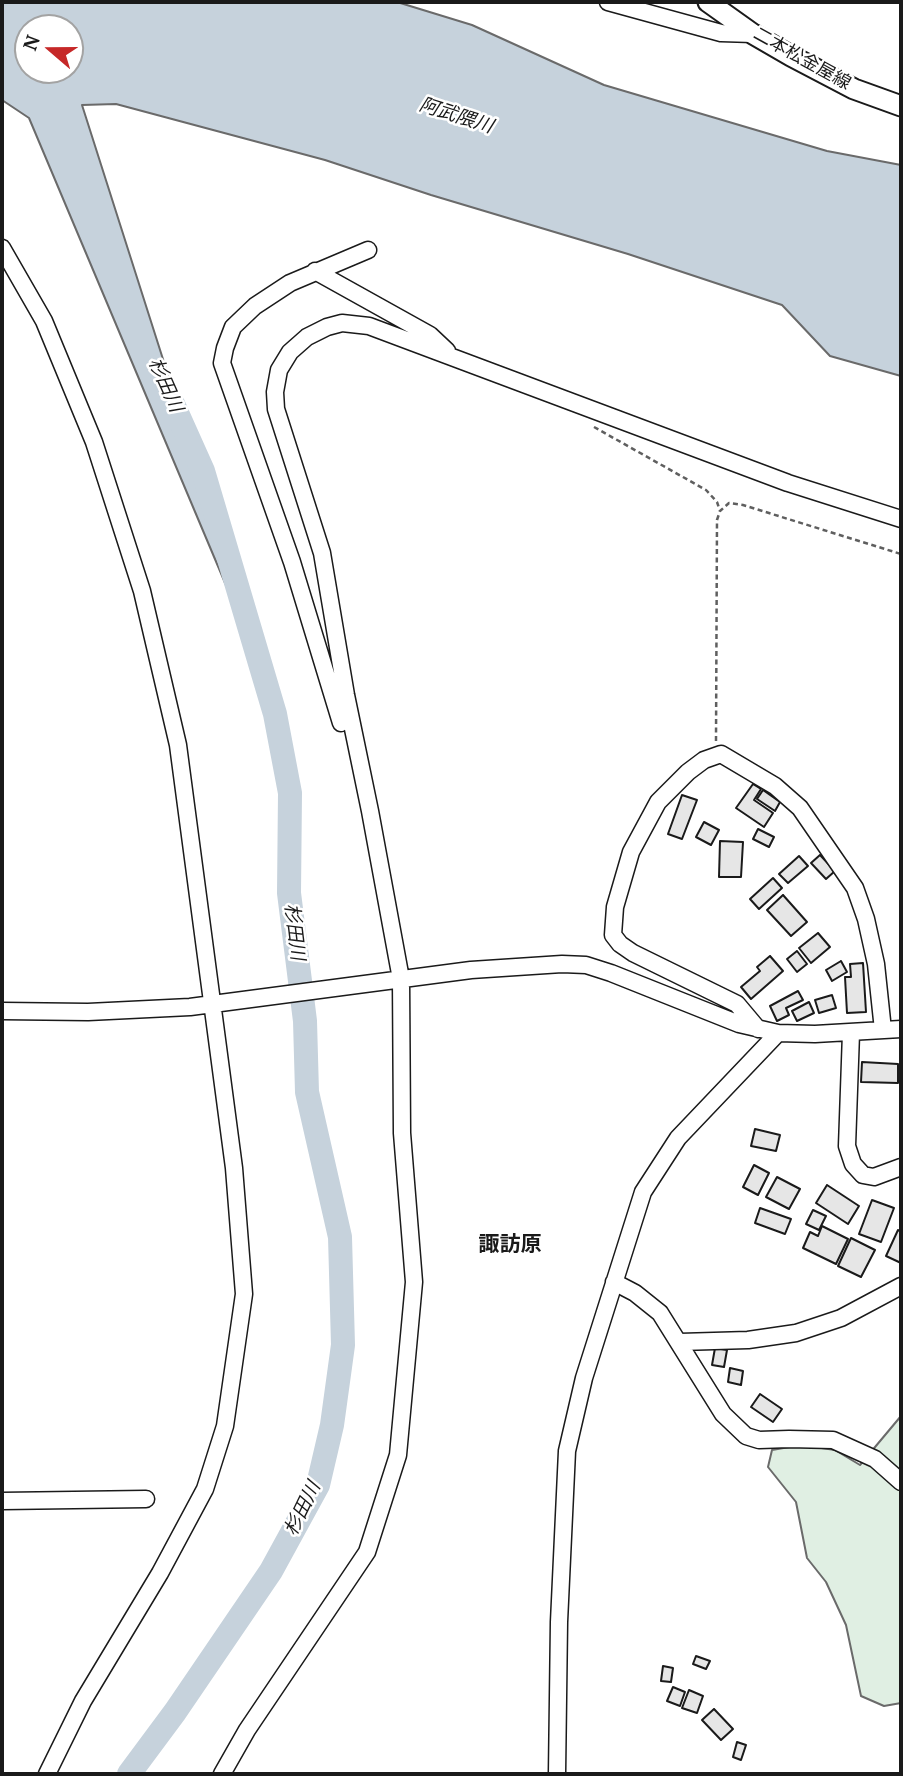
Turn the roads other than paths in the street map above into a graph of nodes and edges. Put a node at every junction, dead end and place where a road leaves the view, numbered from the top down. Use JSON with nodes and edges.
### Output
{"nodes":[{"id":1,"x":608,"y":2,"type":"edge"},
{"id":2,"x":708,"y":2,"type":"edge"},
{"id":3,"x":753,"y":34,"type":"junction"},
{"id":4,"x":901,"y":106,"type":"edge"},
{"id":5,"x":2,"y":248,"type":"edge"},
{"id":6,"x":368,"y":250,"type":"dead end"},
{"id":7,"x":315,"y":271,"type":"junction"},
{"id":8,"x":452,"y":356,"type":"junction"},
{"id":9,"x":901,"y":519,"type":"edge"},
{"id":10,"x":357,"y":749,"type":"junction"},
{"id":11,"x":401,"y":979,"type":"junction"},
{"id":12,"x":219,"y":1002,"type":"junction"},
{"id":13,"x":2,"y":1011,"type":"edge"},
{"id":14,"x":758,"y":1029,"type":"junction"},
{"id":15,"x":901,"y":1029,"type":"edge"},
{"id":16,"x":883,"y":1030,"type":"junction"},
{"id":17,"x":851,"y":1033,"type":"junction"},
{"id":18,"x":778,"y":1034,"type":"junction"},
{"id":19,"x":901,"y":1167,"type":"edge"},
{"id":20,"x":614,"y":1282,"type":"junction"},
{"id":21,"x":901,"y":1286,"type":"edge"},
{"id":22,"x":680,"y":1342,"type":"junction"},
{"id":23,"x":901,"y":1482,"type":"edge"},
{"id":24,"x":146,"y":1499,"type":"dead end"},
{"id":25,"x":2,"y":1501,"type":"edge"},
{"id":26,"x":47,"y":1774,"type":"edge"},
{"id":27,"x":222,"y":1774,"type":"edge"},
{"id":28,"x":557,"y":1774,"type":"edge"}],
"edges":[{"from":1,"to":3,"type":"street"},
{"from":2,"to":3,"type":"main road","name":"二本松金屋線"},
{"from":3,"to":4,"type":"main road","name":"二本松金屋線"},
{"from":5,"to":12,"type":"street"},
{"from":6,"to":7,"type":"street"},
{"from":7,"to":8,"type":"street"},
{"from":7,"to":10,"type":"street"},
{"from":8,"to":9,"type":"street"},
{"from":8,"to":10,"type":"street"},
{"from":10,"to":11,"type":"street"},
{"from":11,"to":12,"type":"street"},
{"from":11,"to":14,"type":"street"},
{"from":11,"to":27,"type":"street"},
{"from":12,"to":13,"type":"street"},
{"from":12,"to":26,"type":"street"},
{"from":14,"to":16,"type":"street"},
{"from":14,"to":18,"type":"street"},
{"from":15,"to":16,"type":"street"},
{"from":16,"to":17,"type":"street"},
{"from":17,"to":18,"type":"street"},
{"from":17,"to":19,"type":"street"},
{"from":18,"to":20,"type":"street"},
{"from":20,"to":22,"type":"street"},
{"from":20,"to":28,"type":"street"},
{"from":21,"to":22,"type":"street"},
{"from":22,"to":23,"type":"street"},
{"from":24,"to":25,"type":"street"}]}
